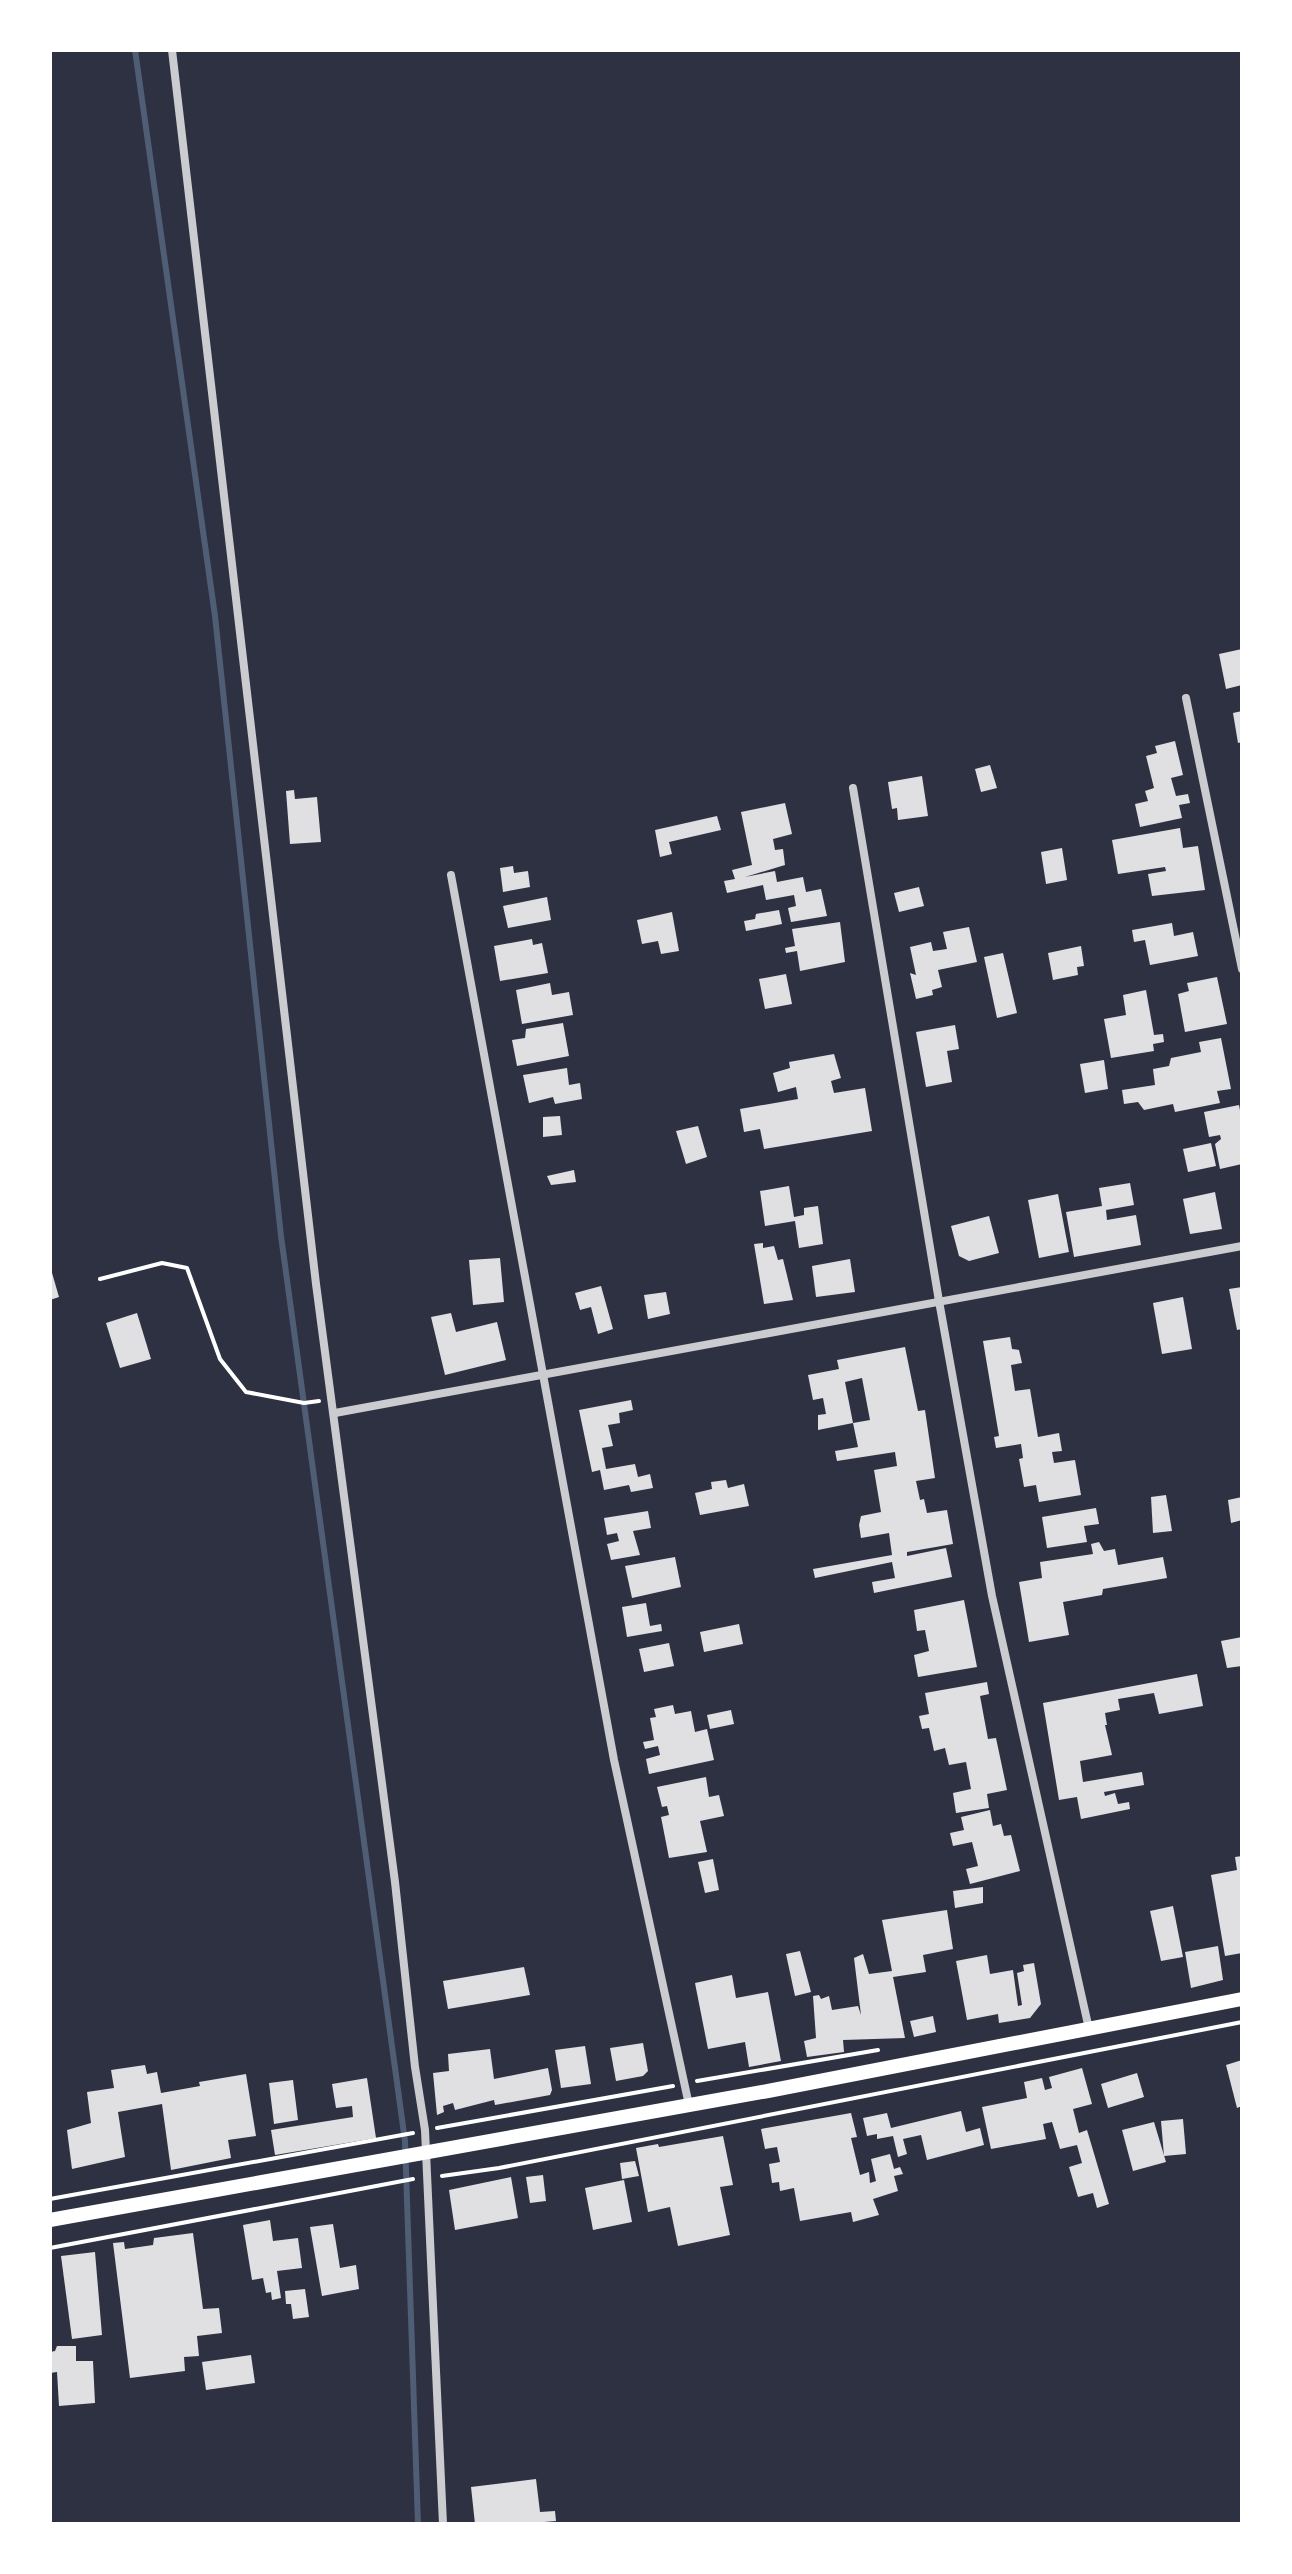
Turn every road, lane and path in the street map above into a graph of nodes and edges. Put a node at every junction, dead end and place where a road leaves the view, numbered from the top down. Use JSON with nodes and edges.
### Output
{"nodes":[{"id":1,"x":172,"y":50,"type":"edge"},
{"id":2,"x":1186,"y":698,"type":"dead end"},
{"id":3,"x":853,"y":788,"type":"dead end"},
{"id":4,"x":451,"y":875,"type":"dead end"},
{"id":5,"x":1242,"y":969,"type":"edge"},
{"id":6,"x":1242,"y":1246,"type":"edge"},
{"id":7,"x":100,"y":1279,"type":"dead end"},
{"id":8,"x":939,"y":1301,"type":"junction"},
{"id":9,"x":543,"y":1375,"type":"junction"},
{"id":10,"x":333,"y":1400,"type":"junction"},
{"id":11,"x":335,"y":1413,"type":"junction"},
{"id":12,"x":1242,"y":1999,"type":"edge"},
{"id":13,"x":1242,"y":2022,"type":"edge"},
{"id":14,"x":1089,"y":2030,"type":"junction"},
{"id":15,"x":886,"y":2049,"type":"dead end"},
{"id":16,"x":685,"y":2083,"type":"junction"},
{"id":17,"x":689,"y":2105,"type":"junction"},
{"id":18,"x":421,"y":2131,"type":"junction"},
{"id":19,"x":426,"y":2154,"type":"junction"},
{"id":20,"x":427,"y":2178,"type":"junction"},
{"id":21,"x":50,"y":2199,"type":"edge"},
{"id":22,"x":50,"y":2220,"type":"edge"},
{"id":23,"x":50,"y":2248,"type":"edge"},
{"id":24,"x":443,"y":2524,"type":"edge"}],
"edges":[{"from":1,"to":10,"type":"street"},
{"from":2,"to":5,"type":"street"},
{"from":3,"to":8,"type":"street"},
{"from":4,"to":9,"type":"street"},
{"from":6,"to":8,"type":"street"},
{"from":7,"to":10,"type":"path"},
{"from":8,"to":9,"type":"street"},
{"from":8,"to":14,"type":"street"},
{"from":9,"to":11,"type":"street"},
{"from":9,"to":16,"type":"street"},
{"from":10,"to":11,"type":"street"},
{"from":11,"to":18,"type":"street"},
{"from":12,"to":14,"type":"main road"},
{"from":13,"to":20,"type":"path"},
{"from":14,"to":17,"type":"main road"},
{"from":15,"to":16,"type":"path"},
{"from":16,"to":17,"type":"street"},
{"from":16,"to":18,"type":"path"},
{"from":17,"to":19,"type":"main road"},
{"from":18,"to":19,"type":"street"},
{"from":18,"to":21,"type":"path"},
{"from":19,"to":20,"type":"street"},
{"from":19,"to":22,"type":"main road"},
{"from":20,"to":23,"type":"path"},
{"from":20,"to":24,"type":"street"}]}
